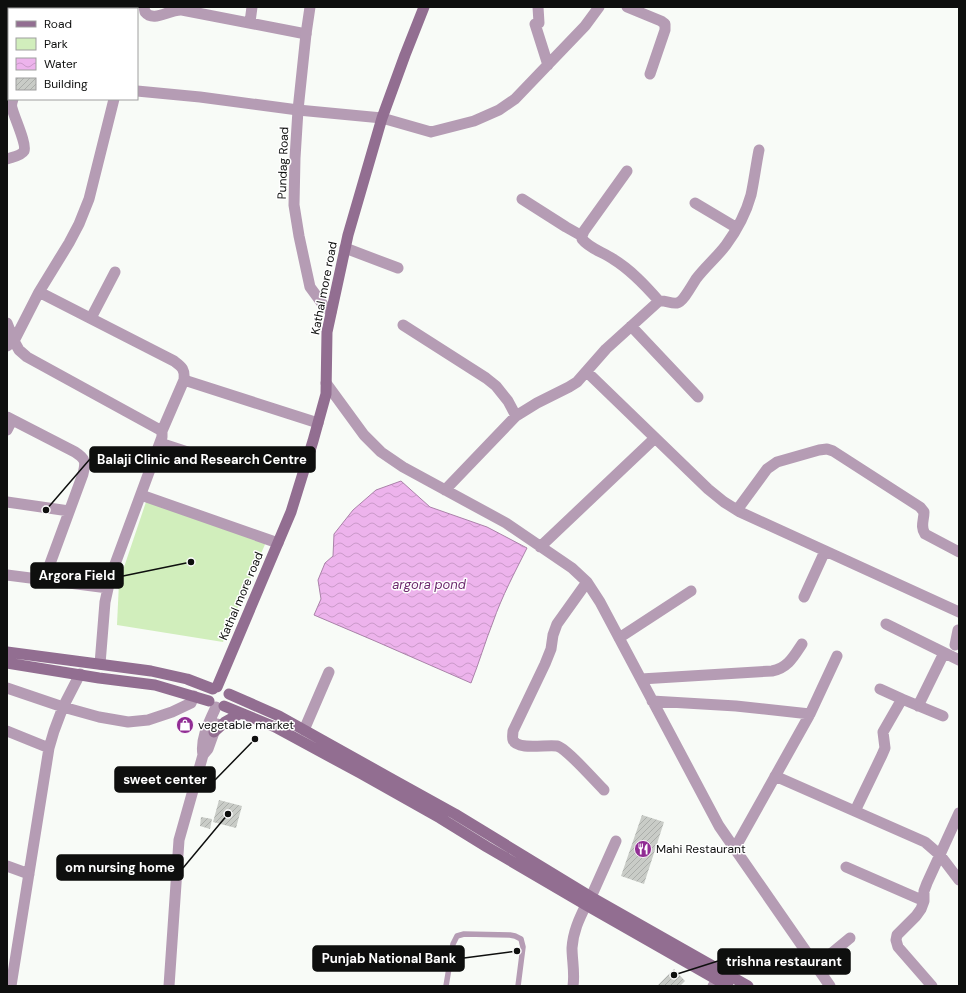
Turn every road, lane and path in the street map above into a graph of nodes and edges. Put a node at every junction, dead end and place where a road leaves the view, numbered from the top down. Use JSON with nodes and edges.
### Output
{"nodes":[{"id":1,"x":144,"y":7,"type":"edge"},
{"id":2,"x":252,"y":7,"type":"edge"},
{"id":3,"x":310,"y":7,"type":"edge"},
{"id":4,"x":424,"y":7,"type":"edge"},
{"id":5,"x":538,"y":7,"type":"edge"},
{"id":6,"x":599,"y":7,"type":"edge"},
{"id":7,"x":627,"y":7,"type":"edge"},
{"id":8,"x":250,"y":22,"type":"junction"},
{"id":9,"x":306,"y":34,"type":"junction"},
{"id":10,"x":548,"y":64,"type":"junction"},
{"id":11,"x":650,"y":74,"type":"dead end"},
{"id":12,"x":138,"y":91,"type":"edge"},
{"id":13,"x":13,"y":100,"type":"edge"},
{"id":14,"x":114,"y":100,"type":"edge"},
{"id":15,"x":298,"y":110,"type":"junction"},
{"id":16,"x":382,"y":118,"type":"junction"},
{"id":17,"x":759,"y":150,"type":"dead end"},
{"id":18,"x":7,"y":159,"type":"edge"},
{"id":19,"x":627,"y":171,"type":"dead end"},
{"id":20,"x":522,"y":199,"type":"dead end"},
{"id":21,"x":695,"y":203,"type":"dead end"},
{"id":22,"x":737,"y":228,"type":"junction"},
{"id":23,"x":582,"y":236,"type":"junction"},
{"id":24,"x":345,"y":248,"type":"junction"},
{"id":25,"x":398,"y":268,"type":"dead end"},
{"id":26,"x":114,"y":272,"type":"dead end"},
{"id":27,"x":39,"y":292,"type":"junction"},
{"id":28,"x":659,"y":301,"type":"junction"},
{"id":29,"x":331,"y":312,"type":"junction"},
{"id":30,"x":90,"y":318,"type":"junction"},
{"id":31,"x":7,"y":323,"type":"edge"},
{"id":32,"x":403,"y":325,"type":"dead end"},
{"id":33,"x":631,"y":326,"type":"junction"},
{"id":34,"x":10,"y":343,"type":"edge"},
{"id":35,"x":586,"y":372,"type":"junction"},
{"id":36,"x":184,"y":380,"type":"junction"},
{"id":37,"x":326,"y":383,"type":"junction"},
{"id":38,"x":698,"y":397,"type":"dead end"},
{"id":39,"x":516,"y":416,"type":"junction"},
{"id":40,"x":9,"y":422,"type":"edge"},
{"id":41,"x":318,"y":423,"type":"junction"},
{"id":42,"x":162,"y":431,"type":"junction"},
{"id":43,"x":655,"y":438,"type":"junction"},
{"id":44,"x":160,"y":444,"type":"junction"},
{"id":45,"x":209,"y":460,"type":"dead end"},
{"id":46,"x":445,"y":490,"type":"junction"},
{"id":47,"x":141,"y":495,"type":"junction"},
{"id":48,"x":7,"y":502,"type":"edge"},
{"id":49,"x":737,"y":510,"type":"junction"},
{"id":50,"x":69,"y":511,"type":"junction"},
{"id":51,"x":278,"y":543,"type":"junction"},
{"id":52,"x":540,"y":547,"type":"junction"},
{"id":53,"x":825,"y":551,"type":"junction"},
{"id":54,"x":959,"y":552,"type":"edge"},
{"id":55,"x":7,"y":575,"type":"edge"},
{"id":56,"x":44,"y":580,"type":"junction"},
{"id":57,"x":587,"y":582,"type":"junction"},
{"id":58,"x":108,"y":588,"type":"junction"},
{"id":59,"x":691,"y":591,"type":"dead end"},
{"id":60,"x":804,"y":597,"type":"dead end"},
{"id":61,"x":959,"y":612,"type":"edge"},
{"id":62,"x":959,"y":617,"type":"edge"},
{"id":63,"x":886,"y":624,"type":"dead end"},
{"id":64,"x":959,"y":631,"type":"edge"},
{"id":65,"x":619,"y":638,"type":"junction"},
{"id":66,"x":802,"y":644,"type":"dead end"},
{"id":67,"x":955,"y":645,"type":"dead end"},
{"id":68,"x":7,"y":652,"type":"edge"},
{"id":69,"x":944,"y":652,"type":"junction"},
{"id":70,"x":837,"y":656,"type":"dead end"},
{"id":71,"x":959,"y":660,"type":"edge"},
{"id":72,"x":7,"y":663,"type":"edge"},
{"id":73,"x":100,"y":664,"type":"junction"},
{"id":74,"x":329,"y":672,"type":"dead end"},
{"id":75,"x":80,"y":674,"type":"junction"},
{"id":76,"x":641,"y":679,"type":"junction"},
{"id":77,"x":7,"y":688,"type":"edge"},
{"id":78,"x":215,"y":688,"type":"junction"},
{"id":79,"x":880,"y":689,"type":"dead end"},
{"id":80,"x":229,"y":694,"type":"junction"},
{"id":81,"x":194,"y":696,"type":"junction"},
{"id":82,"x":902,"y":699,"type":"junction"},
{"id":83,"x":652,"y":701,"type":"junction"},
{"id":84,"x":218,"y":705,"type":"junction"},
{"id":85,"x":918,"y":706,"type":"junction"},
{"id":86,"x":63,"y":707,"type":"junction"},
{"id":87,"x":241,"y":713,"type":"junction"},
{"id":88,"x":810,"y":714,"type":"junction"},
{"id":89,"x":944,"y":716,"type":"dead end"},
{"id":90,"x":304,"y":730,"type":"junction"},
{"id":91,"x":7,"y":732,"type":"edge"},
{"id":92,"x":214,"y":732,"type":"junction"},
{"id":93,"x":49,"y":748,"type":"junction"},
{"id":94,"x":203,"y":756,"type":"junction"},
{"id":95,"x":775,"y":776,"type":"junction"},
{"id":96,"x":604,"y":790,"type":"dead end"},
{"id":97,"x":855,"y":812,"type":"junction"},
{"id":98,"x":959,"y":813,"type":"edge"},
{"id":99,"x":616,"y":841,"type":"dead end"},
{"id":100,"x":735,"y":848,"type":"junction"},
{"id":101,"x":940,"y":855,"type":"junction"},
{"id":102,"x":7,"y":866,"type":"edge"},
{"id":103,"x":846,"y":867,"type":"dead end"},
{"id":104,"x":29,"y":874,"type":"junction"},
{"id":105,"x":959,"y":880,"type":"edge"},
{"id":106,"x":588,"y":901,"type":"junction"},
{"id":107,"x":924,"y":901,"type":"junction"},
{"id":108,"x":850,"y":938,"type":"dead end"},
{"id":109,"x":816,"y":966,"type":"junction"},
{"id":110,"x":715,"y":983,"type":"edge"},
{"id":111,"x":930,"y":985,"type":"edge"},
{"id":112,"x":11,"y":986,"type":"edge"},
{"id":113,"x":169,"y":986,"type":"edge"},
{"id":114,"x":446,"y":986,"type":"edge"},
{"id":115,"x":518,"y":986,"type":"edge"},
{"id":116,"x":573,"y":986,"type":"edge"},
{"id":117,"x":728,"y":986,"type":"edge"},
{"id":118,"x":748,"y":986,"type":"edge"},
{"id":119,"x":830,"y":986,"type":"edge"}],
"edges":[{"from":1,"to":8,"type":"street"},
{"from":2,"to":8,"type":"street"},
{"from":3,"to":9,"type":"street","name":"Pundag Road"},
{"from":4,"to":16,"type":"main road","name":"Kathal more road"},
{"from":5,"to":10,"type":"street"},
{"from":6,"to":10,"type":"street"},
{"from":7,"to":11,"type":"street"},
{"from":8,"to":9,"type":"street"},
{"from":9,"to":15,"type":"street","name":"Pundag Road"},
{"from":10,"to":16,"type":"street"},
{"from":12,"to":15,"type":"street"},
{"from":13,"to":18,"type":"street"},
{"from":14,"to":27,"type":"street"},
{"from":15,"to":16,"type":"street"},
{"from":15,"to":29,"type":"street","name":"Pundag Road"},
{"from":16,"to":24,"type":"main road","name":"Kathal more road"},
{"from":17,"to":22,"type":"street"},
{"from":19,"to":23,"type":"street"},
{"from":20,"to":23,"type":"street"},
{"from":21,"to":22,"type":"street"},
{"from":22,"to":28,"type":"street"},
{"from":23,"to":28,"type":"street"},
{"from":24,"to":25,"type":"street"},
{"from":24,"to":29,"type":"main road","name":"Kathal more road"},
{"from":26,"to":30,"type":"street"},
{"from":27,"to":30,"type":"street"},
{"from":27,"to":34,"type":"street"},
{"from":28,"to":33,"type":"street"},
{"from":29,"to":37,"type":"main road","name":"Kathal more road"},
{"from":30,"to":36,"type":"street"},
{"from":31,"to":34,"type":"street"},
{"from":32,"to":39,"type":"street"},
{"from":33,"to":35,"type":"street"},
{"from":33,"to":38,"type":"street"},
{"from":34,"to":42,"type":"street"},
{"from":35,"to":39,"type":"street"},
{"from":35,"to":43,"type":"street"},
{"from":36,"to":41,"type":"street"},
{"from":36,"to":42,"type":"street"},
{"from":37,"to":41,"type":"main road","name":"Kathal more road"},
{"from":37,"to":46,"type":"street"},
{"from":39,"to":46,"type":"street"},
{"from":40,"to":50,"type":"street"},
{"from":41,"to":51,"type":"main road","name":"Kathal more road"},
{"from":42,"to":44,"type":"street"},
{"from":43,"to":49,"type":"street"},
{"from":43,"to":52,"type":"street"},
{"from":44,"to":45,"type":"street"},
{"from":44,"to":47,"type":"street"},
{"from":46,"to":52,"type":"street"},
{"from":47,"to":51,"type":"street"},
{"from":47,"to":58,"type":"street"},
{"from":48,"to":50,"type":"street"},
{"from":49,"to":53,"type":"street"},
{"from":49,"to":54,"type":"street"},
{"from":50,"to":56,"type":"street"},
{"from":51,"to":78,"type":"main road","name":"Kathal more road"},
{"from":52,"to":57,"type":"street"},
{"from":53,"to":60,"type":"street"},
{"from":53,"to":61,"type":"street"},
{"from":55,"to":56,"type":"street"},
{"from":56,"to":58,"type":"street"},
{"from":57,"to":65,"type":"street"},
{"from":57,"to":96,"type":"street"},
{"from":58,"to":73,"type":"street"},
{"from":59,"to":65,"type":"street"},
{"from":62,"to":64,"type":"street"},
{"from":63,"to":69,"type":"street"},
{"from":64,"to":67,"type":"street"},
{"from":65,"to":76,"type":"street"},
{"from":66,"to":76,"type":"street"},
{"from":68,"to":73,"type":"main road"},
{"from":69,"to":71,"type":"street"},
{"from":69,"to":85,"type":"street"},
{"from":70,"to":88,"type":"street"},
{"from":72,"to":75,"type":"main road"},
{"from":73,"to":78,"type":"main road"},
{"from":74,"to":90,"type":"street"},
{"from":75,"to":81,"type":"main road"},
{"from":75,"to":86,"type":"street"},
{"from":76,"to":83,"type":"street"},
{"from":77,"to":86,"type":"street"},
{"from":78,"to":80,"type":"main road"},
{"from":78,"to":84,"type":"main road"},
{"from":79,"to":82,"type":"street"},
{"from":80,"to":84,"type":"main road"},
{"from":80,"to":90,"type":"main road"},
{"from":81,"to":84,"type":"main road"},
{"from":81,"to":86,"type":"street"},
{"from":82,"to":85,"type":"street"},
{"from":82,"to":97,"type":"street"},
{"from":83,"to":88,"type":"street"},
{"from":83,"to":100,"type":"street"},
{"from":84,"to":87,"type":"main road"},
{"from":84,"to":92,"type":"street"},
{"from":84,"to":94,"type":"street"},
{"from":85,"to":89,"type":"street"},
{"from":86,"to":93,"type":"street"},
{"from":87,"to":92,"type":"main road"},
{"from":87,"to":106,"type":"main road"},
{"from":88,"to":95,"type":"street"},
{"from":90,"to":106,"type":"main road"},
{"from":91,"to":93,"type":"street"},
{"from":92,"to":94,"type":"street"},
{"from":93,"to":104,"type":"street"},
{"from":94,"to":113,"type":"street"},
{"from":95,"to":97,"type":"street"},
{"from":95,"to":100,"type":"street"},
{"from":97,"to":101,"type":"street"},
{"from":98,"to":101,"type":"street"},
{"from":99,"to":106,"type":"street"},
{"from":100,"to":109,"type":"street"},
{"from":101,"to":105,"type":"street"},
{"from":101,"to":107,"type":"street"},
{"from":102,"to":104,"type":"street"},
{"from":103,"to":107,"type":"street"},
{"from":104,"to":112,"type":"street"},
{"from":106,"to":110,"type":"main road"},
{"from":106,"to":116,"type":"street"},
{"from":106,"to":118,"type":"main road"},
{"from":107,"to":111,"type":"street"},
{"from":108,"to":109,"type":"street"},
{"from":109,"to":119,"type":"street"},
{"from":110,"to":117,"type":"main road"},
{"from":114,"to":115,"type":"lane"}]}
